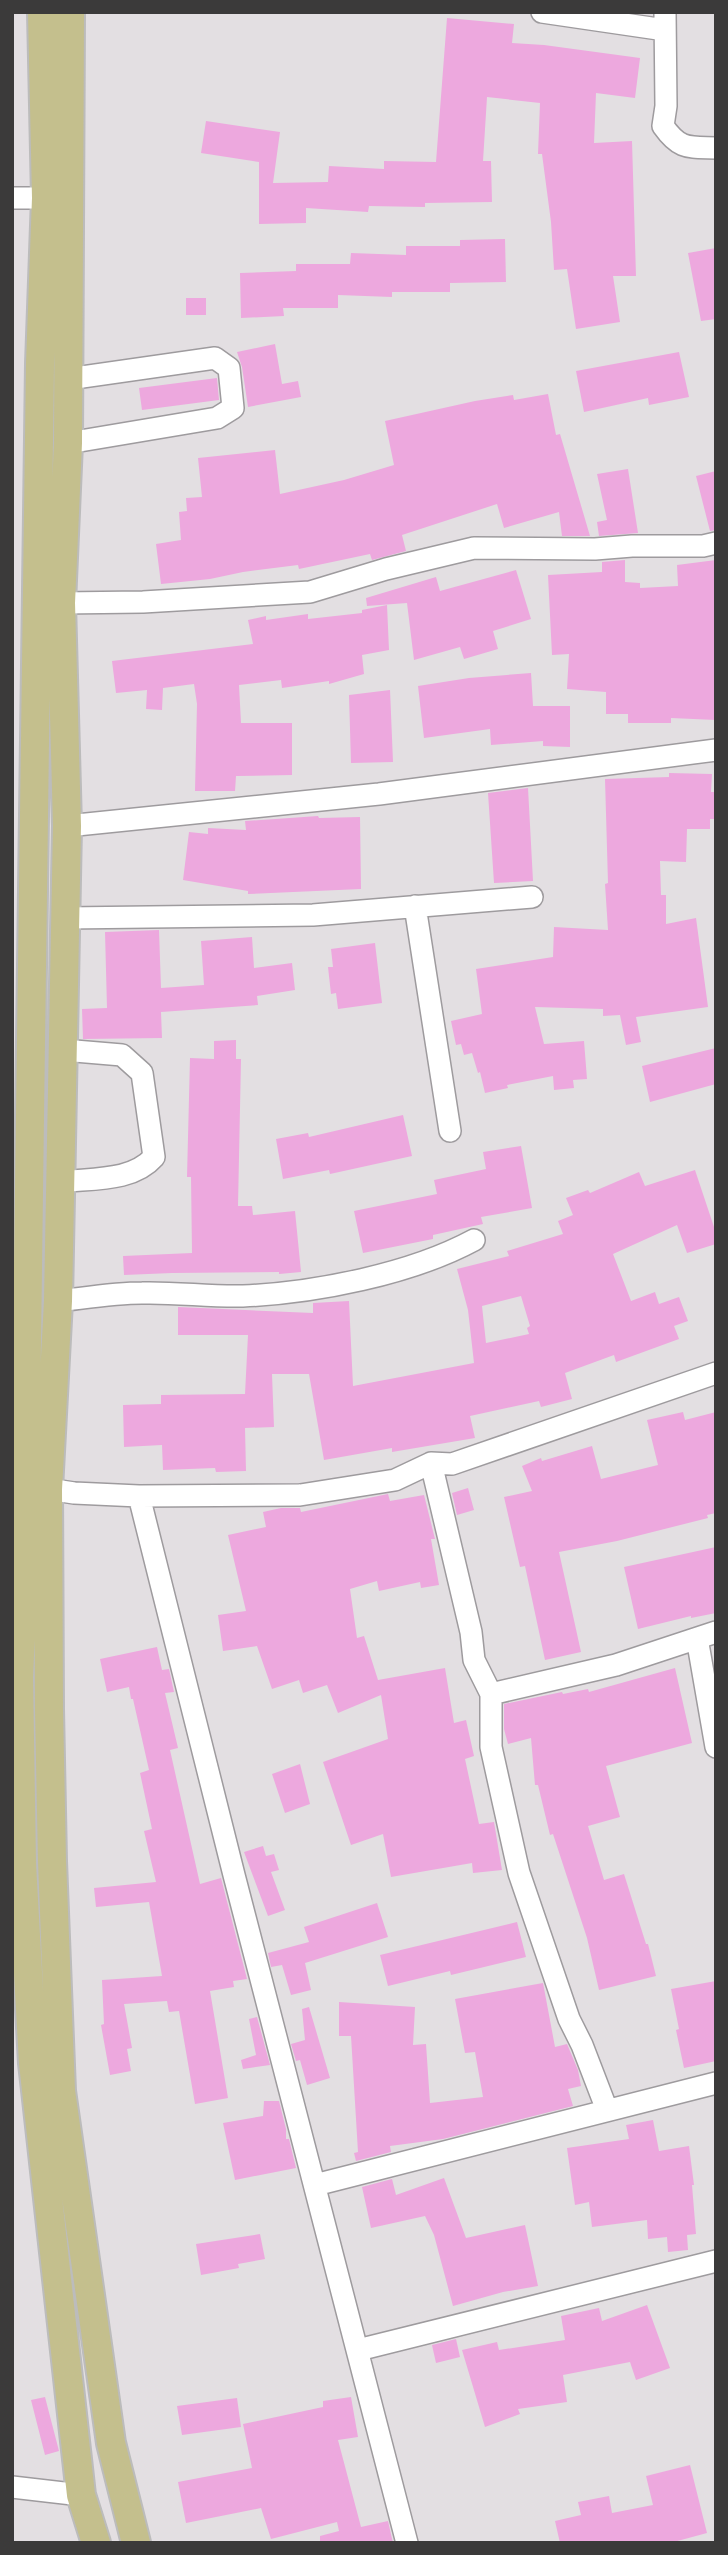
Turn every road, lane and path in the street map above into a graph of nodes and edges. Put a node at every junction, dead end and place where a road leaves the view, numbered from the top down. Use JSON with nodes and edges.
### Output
{"nodes":[{"id":1,"x":41,"y":12,"type":"edge"},
{"id":2,"x":70,"y":12,"type":"edge"},
{"id":3,"x":542,"y":12,"type":"edge"},
{"id":4,"x":665,"y":21,"type":"edge"},
{"id":5,"x":716,"y":148,"type":"edge"},
{"id":6,"x":12,"y":198,"type":"edge"},
{"id":7,"x":46,"y":198,"type":"junction"},
{"id":8,"x":68,"y":379,"type":"junction"},
{"id":9,"x":68,"y":443,"type":"junction"},
{"id":10,"x":716,"y":543,"type":"edge"},
{"id":11,"x":61,"y":603,"type":"junction"},
{"id":12,"x":716,"y":750,"type":"edge"},
{"id":13,"x":67,"y":826,"type":"junction"},
{"id":14,"x":22,"y":892,"type":"edge"},
{"id":15,"x":533,"y":897,"type":"dead end"},
{"id":16,"x":415,"y":906,"type":"junction"},
{"id":17,"x":65,"y":918,"type":"junction"},
{"id":18,"x":63,"y":1050,"type":"junction"},
{"id":19,"x":22,"y":1057,"type":"edge"},
{"id":20,"x":450,"y":1131,"type":"dead end"},
{"id":21,"x":21,"y":1135,"type":"edge"},
{"id":22,"x":60,"y":1182,"type":"junction"},
{"id":23,"x":474,"y":1240,"type":"dead end"},
{"id":24,"x":58,"y":1301,"type":"junction"},
{"id":25,"x":20,"y":1309,"type":"edge"},
{"id":26,"x":716,"y":1373,"type":"edge"},
{"id":27,"x":19,"y":1458,"type":"edge"},
{"id":28,"x":431,"y":1463,"type":"junction"},
{"id":29,"x":48,"y":1489,"type":"junction"},
{"id":30,"x":139,"y":1496,"type":"junction"},
{"id":31,"x":18,"y":1567,"type":"edge"},
{"id":32,"x":706,"y":1635,"type":"edge"},
{"id":33,"x":16,"y":1677,"type":"edge"},
{"id":34,"x":491,"y":1694,"type":"junction"},
{"id":35,"x":716,"y":1747,"type":"edge"},
{"id":36,"x":17,"y":1864,"type":"edge"},
{"id":37,"x":716,"y":2083,"type":"edge"},
{"id":38,"x":607,"y":2110,"type":"junction"},
{"id":39,"x":315,"y":2185,"type":"junction"},
{"id":40,"x":716,"y":2261,"type":"edge"},
{"id":41,"x":358,"y":2350,"type":"junction"},
{"id":42,"x":12,"y":2487,"type":"edge"},
{"id":43,"x":80,"y":2495,"type":"junction"},
{"id":44,"x":96,"y":2543,"type":"edge"},
{"id":45,"x":136,"y":2543,"type":"edge"},
{"id":46,"x":407,"y":2543,"type":"edge"}],
"edges":[{"from":1,"to":7,"type":"main road"},
{"from":2,"to":8,"type":"main road"},
{"from":3,"to":4,"type":"street"},
{"from":4,"to":5,"type":"street"},
{"from":6,"to":7,"type":"street"},
{"from":7,"to":14,"type":"main road"},
{"from":8,"to":9,"type":"main road"},
{"from":8,"to":9,"type":"street"},
{"from":9,"to":11,"type":"main road"},
{"from":10,"to":11,"type":"street"},
{"from":11,"to":13,"type":"main road"},
{"from":12,"to":13,"type":"street"},
{"from":13,"to":17,"type":"main road"},
{"from":14,"to":19,"type":"main road"},
{"from":15,"to":16,"type":"street"},
{"from":16,"to":17,"type":"street"},
{"from":16,"to":20,"type":"street"},
{"from":17,"to":18,"type":"main road"},
{"from":18,"to":22,"type":"main road"},
{"from":18,"to":22,"type":"street"},
{"from":19,"to":21,"type":"main road"},
{"from":21,"to":25,"type":"main road"},
{"from":22,"to":24,"type":"main road"},
{"from":23,"to":24,"type":"street"},
{"from":24,"to":29,"type":"main road"},
{"from":25,"to":27,"type":"main road"},
{"from":26,"to":28,"type":"street"},
{"from":27,"to":31,"type":"main road"},
{"from":28,"to":30,"type":"street"},
{"from":28,"to":34,"type":"street"},
{"from":29,"to":30,"type":"street"},
{"from":29,"to":45,"type":"main road"},
{"from":30,"to":39,"type":"street"},
{"from":31,"to":33,"type":"main road"},
{"from":32,"to":34,"type":"street"},
{"from":32,"to":35,"type":"street"},
{"from":33,"to":36,"type":"main road"},
{"from":34,"to":38,"type":"street"},
{"from":36,"to":43,"type":"main road"},
{"from":37,"to":38,"type":"street"},
{"from":38,"to":39,"type":"street"},
{"from":39,"to":41,"type":"street"},
{"from":40,"to":41,"type":"street"},
{"from":41,"to":46,"type":"street"},
{"from":42,"to":43,"type":"street"},
{"from":43,"to":44,"type":"main road"}]}
